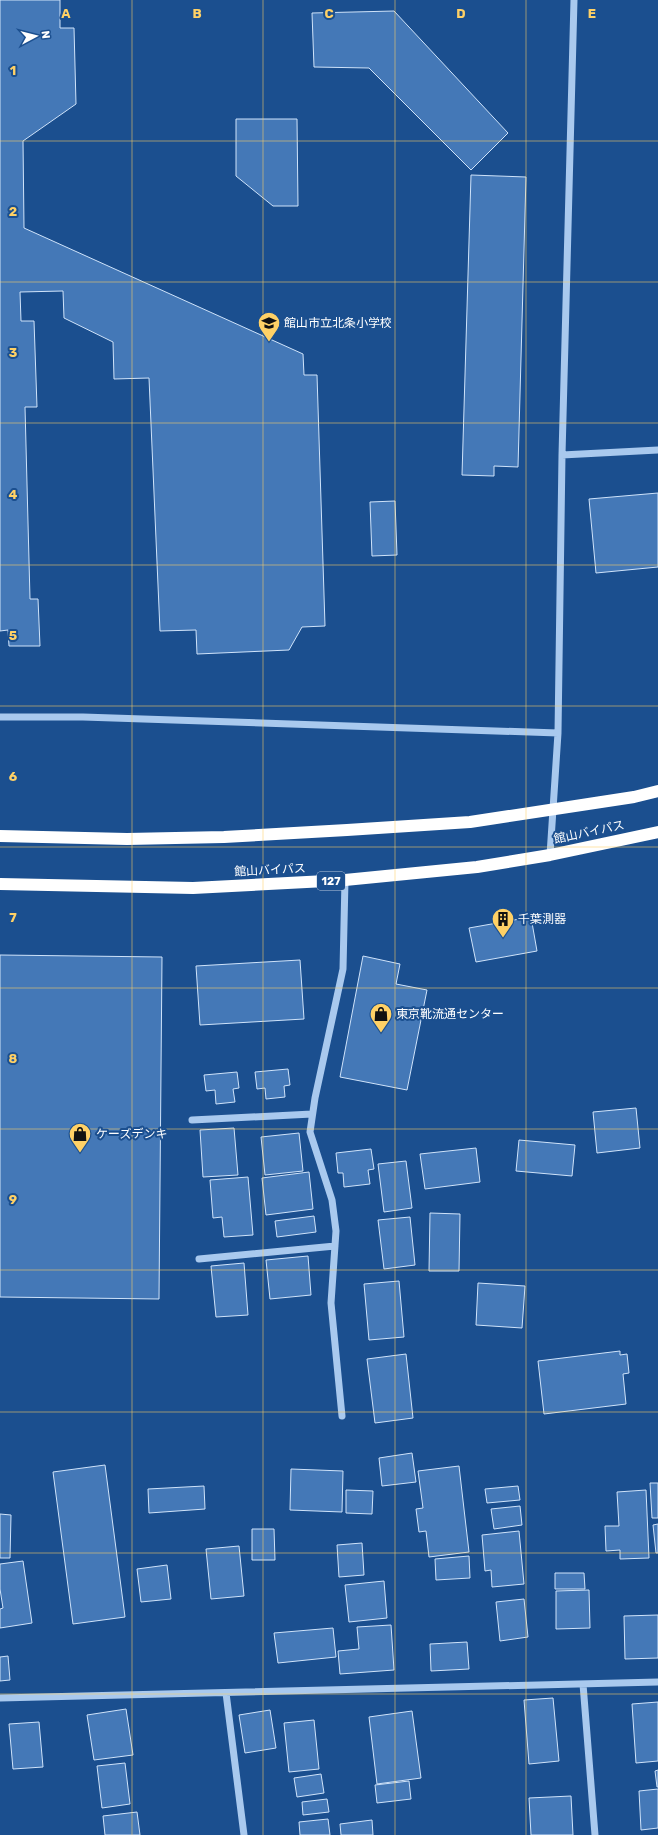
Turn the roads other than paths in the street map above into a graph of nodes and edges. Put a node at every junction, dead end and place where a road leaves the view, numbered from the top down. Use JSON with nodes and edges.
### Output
{"nodes":[{"id":1,"x":574,"y":0,"type":"edge"},
{"id":2,"x":658,"y":450,"type":"edge"},
{"id":3,"x":562,"y":455,"type":"junction"},
{"id":4,"x":0,"y":717,"type":"edge"},
{"id":5,"x":558,"y":733,"type":"junction"},
{"id":6,"x":658,"y":791,"type":"edge"},
{"id":7,"x":553,"y":809,"type":"junction"},
{"id":8,"x":658,"y":832,"type":"edge"},
{"id":9,"x":0,"y":836,"type":"edge"},
{"id":10,"x":550,"y":855,"type":"junction"},
{"id":11,"x":345,"y":880,"type":"junction"},
{"id":12,"x":0,"y":884,"type":"edge"},
{"id":13,"x":312,"y":1114,"type":"junction"},
{"id":14,"x":192,"y":1120,"type":"dead end"},
{"id":15,"x":336,"y":1246,"type":"junction"},
{"id":16,"x":199,"y":1259,"type":"dead end"},
{"id":17,"x":342,"y":1416,"type":"dead end"},
{"id":18,"x":658,"y":1682,"type":"edge"},
{"id":19,"x":583,"y":1684,"type":"junction"},
{"id":20,"x":226,"y":1693,"type":"junction"},
{"id":21,"x":0,"y":1698,"type":"edge"},
{"id":22,"x":244,"y":1835,"type":"edge"},
{"id":23,"x":595,"y":1835,"type":"edge"}],
"edges":[{"from":1,"to":3,"type":"street"},
{"from":2,"to":3,"type":"street"},
{"from":3,"to":5,"type":"street"},
{"from":4,"to":5,"type":"street"},
{"from":5,"to":7,"type":"street"},
{"from":6,"to":7,"type":"highway"},
{"from":7,"to":9,"type":"highway"},
{"from":7,"to":10,"type":"street"},
{"from":8,"to":10,"type":"highway","name":"館山バイパス","number":"127"},
{"from":10,"to":11,"type":"highway","name":"館山バイパス","number":"127"},
{"from":11,"to":12,"type":"highway","name":"館山バイパス","number":"127"},
{"from":11,"to":13,"type":"street"},
{"from":13,"to":14,"type":"street"},
{"from":13,"to":15,"type":"street"},
{"from":15,"to":16,"type":"street"},
{"from":15,"to":17,"type":"street"},
{"from":18,"to":19,"type":"street"},
{"from":19,"to":20,"type":"street"},
{"from":19,"to":23,"type":"street"},
{"from":20,"to":21,"type":"street"},
{"from":20,"to":22,"type":"street"}]}
